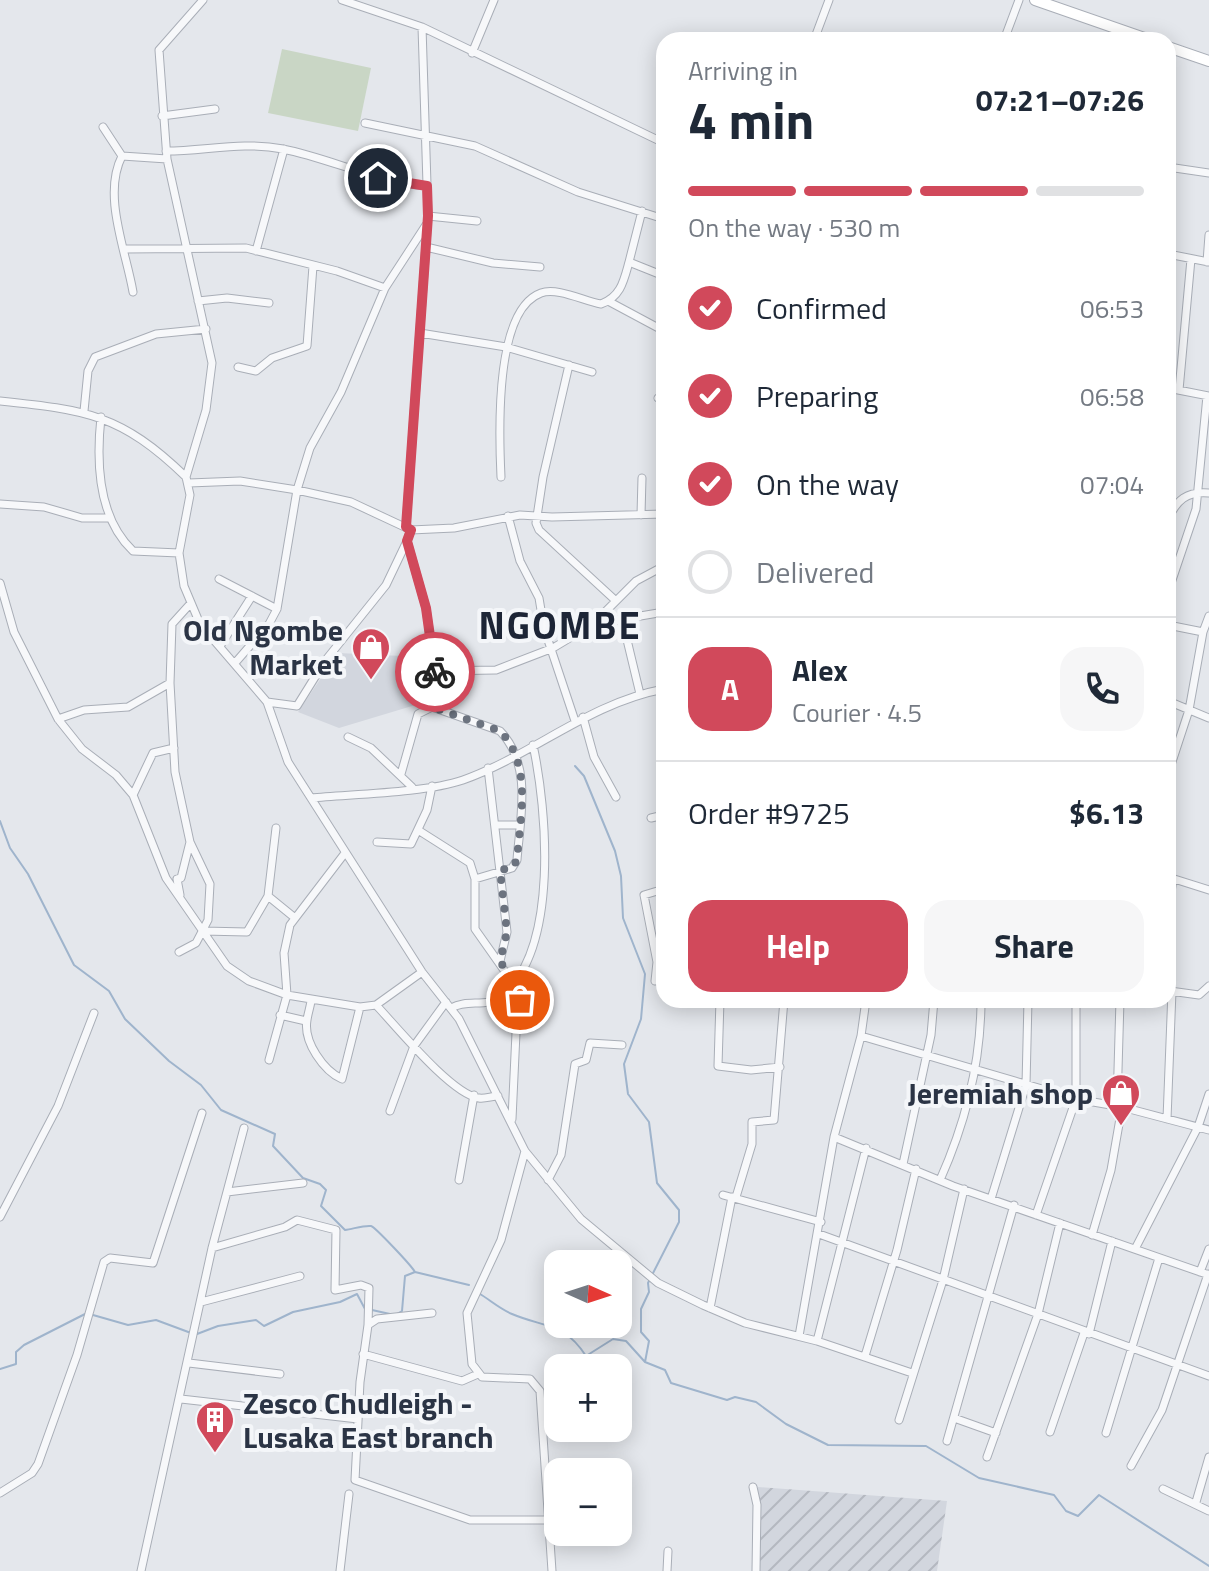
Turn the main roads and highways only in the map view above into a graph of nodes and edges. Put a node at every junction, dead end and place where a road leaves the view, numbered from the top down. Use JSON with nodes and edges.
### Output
{"nodes":[{"id":1,"x":1035,"y":0,"type":"edge"},
{"id":2,"x":1066,"y":5,"type":"edge"},
{"id":3,"x":1131,"y":32,"type":"edge"},
{"id":4,"x":1176,"y":50,"type":"edge"},
{"id":5,"x":1209,"y":61,"type":"edge"}],
"edges":[{"from":1,"to":2,"type":"main road"},
{"from":2,"to":3,"type":"main road"},
{"from":4,"to":5,"type":"main road"}]}
